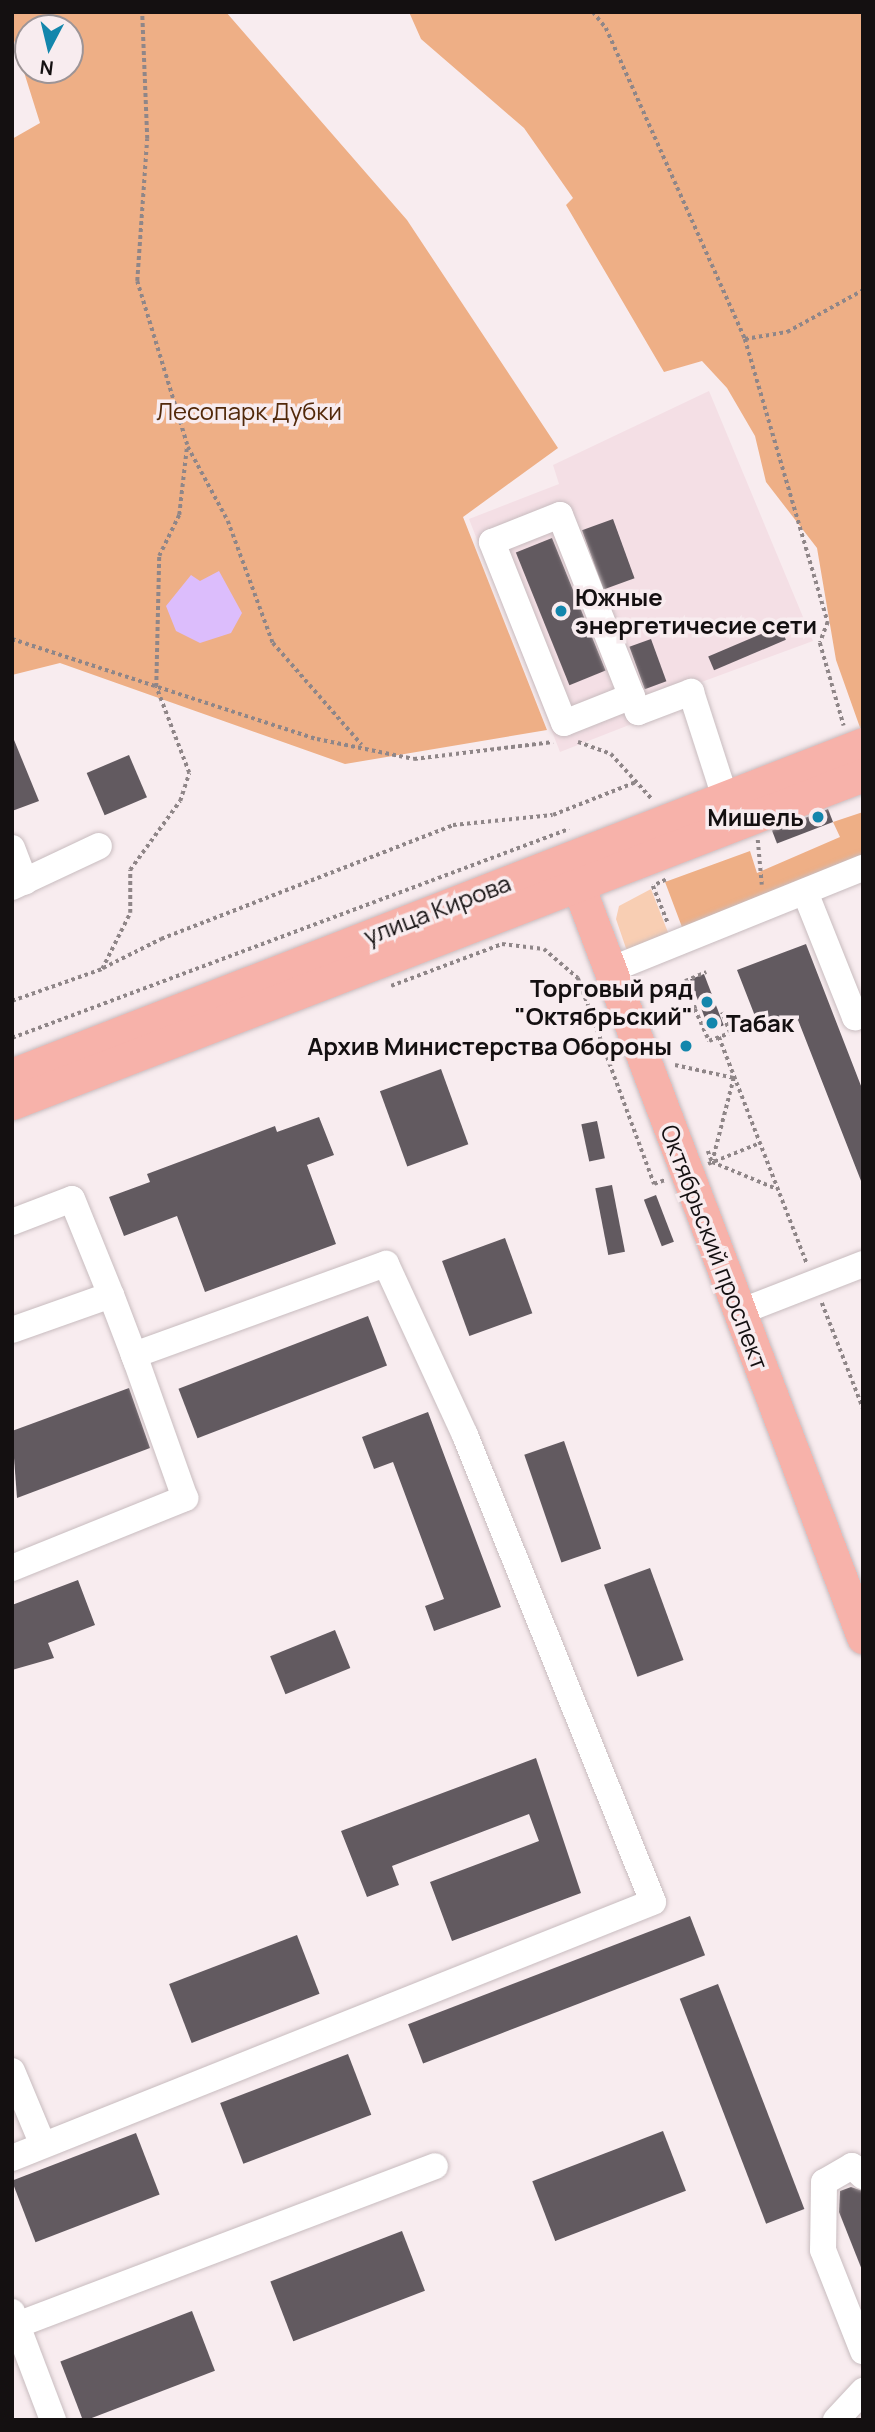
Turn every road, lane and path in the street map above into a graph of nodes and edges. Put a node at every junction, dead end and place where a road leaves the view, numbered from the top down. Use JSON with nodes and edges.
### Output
{"nodes":[{"id":1,"x":142,"y":12,"type":"edge"},
{"id":2,"x":593,"y":12,"type":"edge"},
{"id":3,"x":863,"y":290,"type":"edge"},
{"id":4,"x":745,"y":339,"type":"junction"},
{"id":5,"x":187,"y":445,"type":"junction"},
{"id":6,"x":12,"y":639,"type":"edge"},
{"id":7,"x":156,"y":687,"type":"junction"},
{"id":8,"x":632,"y":696,"type":"junction"},
{"id":9,"x":570,"y":739,"type":"dead end"},
{"id":10,"x":558,"y":741,"type":"dead end"},
{"id":11,"x":363,"y":746,"type":"junction"},
{"id":12,"x":859,"y":755,"type":"edge"},
{"id":13,"x":636,"y":782,"type":"junction"},
{"id":14,"x":725,"y":797,"type":"junction"},
{"id":15,"x":639,"y":803,"type":"dead end"},
{"id":16,"x":749,"y":838,"type":"dead end"},
{"id":17,"x":99,"y":846,"type":"dead end"},
{"id":18,"x":12,"y":848,"type":"edge"},
{"id":19,"x":573,"y":856,"type":"junction"},
{"id":20,"x":863,"y":869,"type":"edge"},
{"id":21,"x":676,"y":876,"type":"dead end"},
{"id":22,"x":19,"y":884,"type":"edge"},
{"id":23,"x":805,"y":892,"type":"junction"},
{"id":24,"x":764,"y":908,"type":"junction"},
{"id":25,"x":676,"y":943,"type":"junction"},
{"id":26,"x":102,"y":969,"type":"junction"},
{"id":27,"x":610,"y":970,"type":"junction"},
{"id":28,"x":706,"y":972,"type":"dead end"},
{"id":29,"x":386,"y":988,"type":"dead end"},
{"id":30,"x":12,"y":1001,"type":"edge"},
{"id":31,"x":695,"y":1009,"type":"junction"},
{"id":32,"x":722,"y":1013,"type":"dead end"},
{"id":33,"x":860,"y":1023,"type":"edge"},
{"id":34,"x":662,"y":1032,"type":"dead end"},
{"id":35,"x":719,"y":1037,"type":"junction"},
{"id":36,"x":12,"y":1038,"type":"edge"},
{"id":37,"x":671,"y":1054,"type":"dead end"},
{"id":38,"x":675,"y":1065,"type":"junction"},
{"id":39,"x":12,"y":1075,"type":"edge"},
{"id":40,"x":680,"y":1077,"type":"dead end"},
{"id":41,"x":734,"y":1078,"type":"junction"},
{"id":42,"x":12,"y":1103,"type":"edge"},
{"id":43,"x":703,"y":1138,"type":"dead end"},
{"id":44,"x":760,"y":1143,"type":"junction"},
{"id":45,"x":699,"y":1167,"type":"junction"},
{"id":46,"x":654,"y":1184,"type":"dead end"},
{"id":47,"x":777,"y":1188,"type":"junction"},
{"id":48,"x":12,"y":1222,"type":"edge"},
{"id":49,"x":863,"y":1264,"type":"edge"},
{"id":50,"x":814,"y":1283,"type":"junction"},
{"id":51,"x":111,"y":1295,"type":"junction"},
{"id":52,"x":740,"y":1312,"type":"junction"},
{"id":53,"x":12,"y":1330,"type":"edge"},
{"id":54,"x":137,"y":1363,"type":"junction"},
{"id":55,"x":863,"y":1408,"type":"edge"},
{"id":56,"x":12,"y":1568,"type":"edge"},
{"id":57,"x":863,"y":1637,"type":"edge"},
{"id":58,"x":12,"y":2071,"type":"edge"},
{"id":59,"x":43,"y":2145,"type":"junction"},
{"id":60,"x":12,"y":2158,"type":"edge"},
{"id":61,"x":435,"y":2166,"type":"dead end"},
{"id":62,"x":863,"y":2176,"type":"edge"},
{"id":63,"x":15,"y":2318,"type":"edge"},
{"id":64,"x":863,"y":2351,"type":"edge"},
{"id":65,"x":863,"y":2391,"type":"edge"},
{"id":66,"x":53,"y":2420,"type":"edge"},
{"id":67,"x":836,"y":2420,"type":"edge"}],
"edges":[{"from":1,"to":5,"type":"path"},
{"from":2,"to":4,"type":"path"},
{"from":3,"to":4,"type":"path"},
{"from":4,"to":12,"type":"path"},
{"from":5,"to":7,"type":"path"},
{"from":5,"to":11,"type":"path"},
{"from":6,"to":7,"type":"path"},
{"from":7,"to":11,"type":"path"},
{"from":7,"to":26,"type":"path"},
{"from":8,"to":8,"type":"street"},
{"from":8,"to":14,"type":"street"},
{"from":9,"to":13,"type":"path"},
{"from":10,"to":11,"type":"path"},
{"from":12,"to":14,"type":"main road","name":"улица Кирова"},
{"from":12,"to":19,"type":"main road","name":"улица Кирова"},
{"from":13,"to":15,"type":"path"},
{"from":13,"to":26,"type":"path"},
{"from":14,"to":19,"type":"main road","name":"улица Кирова"},
{"from":16,"to":24,"type":"path"},
{"from":17,"to":22,"type":"street"},
{"from":18,"to":22,"type":"street"},
{"from":19,"to":27,"type":"main road","name":"Октябрьский проспект"},
{"from":19,"to":36,"type":"path"},
{"from":19,"to":39,"type":"main road","name":"улица Кирова"},
{"from":19,"to":42,"type":"main road","name":"улица Кирова"},
{"from":20,"to":23,"type":"street"},
{"from":21,"to":25,"type":"path"},
{"from":23,"to":24,"type":"street"},
{"from":23,"to":33,"type":"street"},
{"from":24,"to":25,"type":"street"},
{"from":25,"to":27,"type":"street"},
{"from":26,"to":30,"type":"path"},
{"from":27,"to":45,"type":"main road","name":"Октябрьский проспект"},
{"from":28,"to":31,"type":"path"},
{"from":29,"to":46,"type":"path"},
{"from":31,"to":34,"type":"path"},
{"from":31,"to":35,"type":"path"},
{"from":32,"to":35,"type":"path"},
{"from":35,"to":41,"type":"path"},
{"from":37,"to":38,"type":"path"},
{"from":38,"to":40,"type":"path"},
{"from":38,"to":41,"type":"path"},
{"from":41,"to":44,"type":"path"},
{"from":41,"to":45,"type":"path"},
{"from":43,"to":45,"type":"path"},
{"from":44,"to":45,"type":"path"},
{"from":44,"to":47,"type":"path"},
{"from":45,"to":47,"type":"path"},
{"from":45,"to":52,"type":"main road","name":"Октябрьский проспект"},
{"from":47,"to":50,"type":"path"},
{"from":48,"to":51,"type":"street"},
{"from":49,"to":50,"type":"street"},
{"from":50,"to":52,"type":"street"},
{"from":50,"to":55,"type":"path"},
{"from":51,"to":53,"type":"street"},
{"from":51,"to":54,"type":"street"},
{"from":52,"to":57,"type":"main road","name":"Октябрьский проспект"},
{"from":54,"to":56,"type":"street"},
{"from":54,"to":59,"type":"street"},
{"from":58,"to":59,"type":"street"},
{"from":59,"to":60,"type":"street"},
{"from":61,"to":63,"type":"street"},
{"from":62,"to":64,"type":"street"},
{"from":63,"to":66,"type":"street"},
{"from":65,"to":67,"type":"street"}]}
